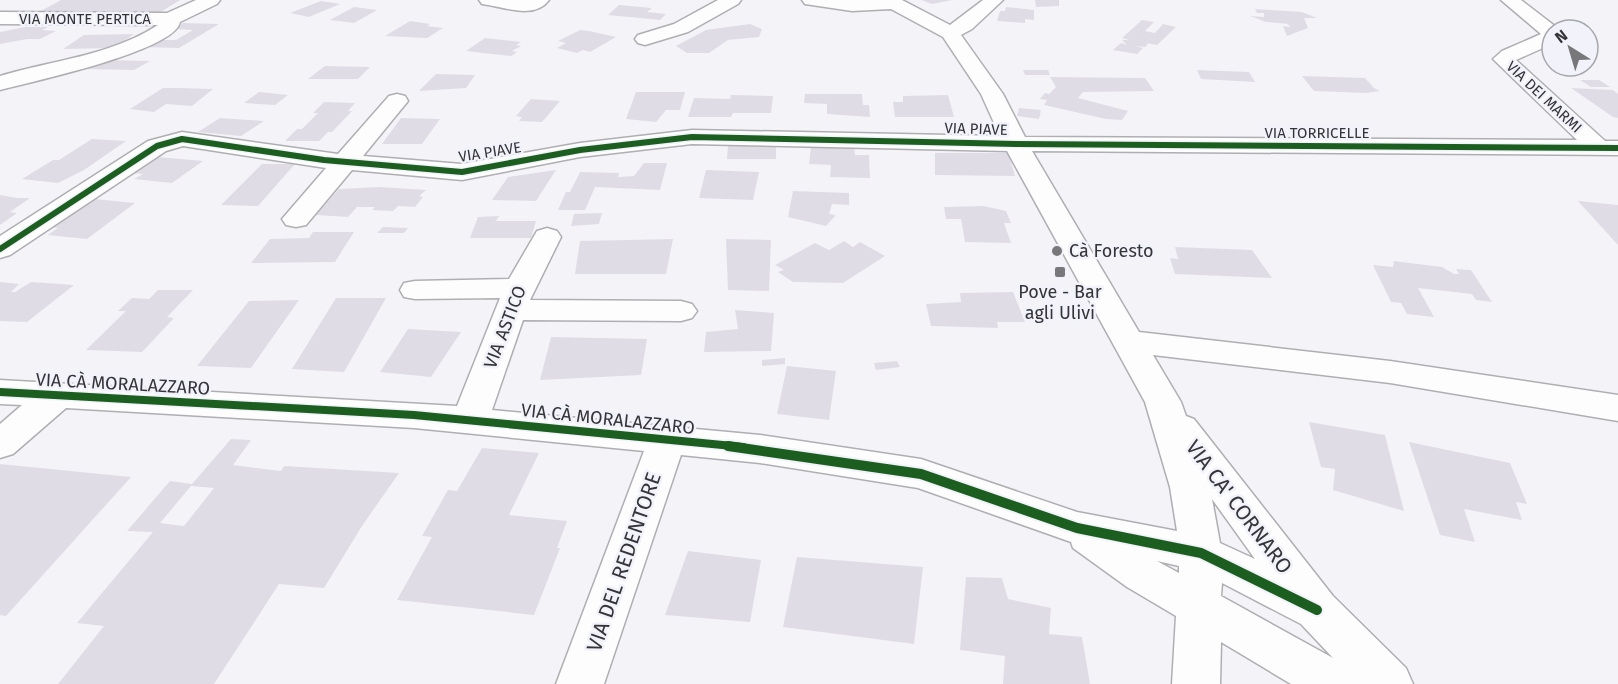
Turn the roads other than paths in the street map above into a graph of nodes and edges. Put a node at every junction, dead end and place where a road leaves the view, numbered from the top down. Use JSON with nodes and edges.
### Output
{"nodes":[{"id":1,"x":211,"y":0,"type":"edge"},
{"id":2,"x":488,"y":0,"type":"edge"},
{"id":3,"x":540,"y":0,"type":"edge"},
{"id":4,"x":732,"y":0,"type":"edge"},
{"id":5,"x":811,"y":0,"type":"edge"},
{"id":6,"x":994,"y":0,"type":"edge"},
{"id":7,"x":1510,"y":0,"type":"edge"},
{"id":8,"x":890,"y":1,"type":"edge"},
{"id":9,"x":0,"y":18,"type":"edge"},
{"id":10,"x":170,"y":19,"type":"junction"},
{"id":11,"x":1540,"y":24,"type":"edge"},
{"id":12,"x":950,"y":33,"type":"junction"},
{"id":13,"x":645,"y":39,"type":"dead end"},
{"id":14,"x":1540,"y":42,"type":"edge"},
{"id":15,"x":0,"y":82,"type":"edge"},
{"id":16,"x":397,"y":101,"type":"dead end"},
{"id":17,"x":1016,"y":144,"type":"junction"},
{"id":18,"x":1608,"y":147,"type":"edge"},
{"id":19,"x":345,"y":162,"type":"junction"},
{"id":20,"x":296,"y":219,"type":"dead end"},
{"id":21,"x":547,"y":237,"type":"dead end"},
{"id":22,"x":0,"y":249,"type":"edge"},
{"id":23,"x":415,"y":290,"type":"dead end"},
{"id":24,"x":515,"y":299,"type":"junction"},
{"id":25,"x":681,"y":311,"type":"dead end"},
{"id":26,"x":1130,"y":342,"type":"junction"},
{"id":27,"x":0,"y":392,"type":"edge"},
{"id":28,"x":58,"y":395,"type":"junction"},
{"id":29,"x":1163,"y":402,"type":"junction"},
{"id":30,"x":1618,"y":408,"type":"edge"},
{"id":31,"x":470,"y":420,"type":"junction"},
{"id":32,"x":667,"y":440,"type":"junction"},
{"id":33,"x":0,"y":444,"type":"edge"},
{"id":34,"x":1077,"y":528,"type":"junction"},
{"id":35,"x":1201,"y":553,"type":"junction"},
{"id":36,"x":1201,"y":606,"type":"junction"},
{"id":37,"x":1317,"y":610,"type":"junction"},
{"id":38,"x":580,"y":684,"type":"edge"},
{"id":39,"x":1196,"y":684,"type":"edge"},
{"id":40,"x":1335,"y":684,"type":"edge"},
{"id":41,"x":1389,"y":684,"type":"edge"}],
"edges":[{"from":1,"to":10,"type":"street"},
{"from":2,"to":3,"type":"street"},
{"from":4,"to":13,"type":"street"},
{"from":5,"to":8,"type":"street"},
{"from":6,"to":12,"type":"street"},
{"from":7,"to":11,"type":"street","name":"VIA DEI MARMI"},
{"from":8,"to":12,"type":"street"},
{"from":9,"to":10,"type":"street","name":"VIA MONTE PERTICA"},
{"from":10,"to":15,"type":"street"},
{"from":12,"to":17,"type":"street"},
{"from":14,"to":18,"type":"street","name":"VIA DEI MARMI"},
{"from":16,"to":19,"type":"street"},
{"from":17,"to":18,"type":"street","name":"VIA TORRICELLE"},
{"from":17,"to":19,"type":"street","name":"VIA PIAVE"},
{"from":17,"to":26,"type":"street"},
{"from":19,"to":20,"type":"street"},
{"from":19,"to":22,"type":"street","name":"VIA PIAVE"},
{"from":21,"to":24,"type":"street","name":"VIA ASTICO"},
{"from":23,"to":24,"type":"street"},
{"from":24,"to":25,"type":"street"},
{"from":24,"to":31,"type":"street","name":"VIA ASTICO"},
{"from":26,"to":29,"type":"street"},
{"from":26,"to":30,"type":"street"},
{"from":27,"to":28,"type":"street","name":"VIA CÀ MORALAZZARO"},
{"from":28,"to":31,"type":"street","name":"VIA CÀ MORALAZZARO"},
{"from":28,"to":33,"type":"street"},
{"from":29,"to":35,"type":"street"},
{"from":29,"to":37,"type":"street","name":"VIA CA' CORNARO"},
{"from":31,"to":32,"type":"street","name":"VIA CÀ MORALAZZARO"},
{"from":32,"to":34,"type":"street","name":"VIA CÀ MORALAZZARO"},
{"from":32,"to":38,"type":"street","name":"VIA DEL REDENTORE"},
{"from":34,"to":35,"type":"street","name":"VIA CÀ MORALAZZARO"},
{"from":34,"to":36,"type":"street","name":"VIA CÀ MORALAZZARO"},
{"from":35,"to":36,"type":"street"},
{"from":35,"to":37,"type":"street","name":"VIA CA' CORNARO"},
{"from":36,"to":39,"type":"street"},
{"from":36,"to":40,"type":"street"},
{"from":37,"to":41,"type":"street","name":"VIA CA' CORNARO"}]}
